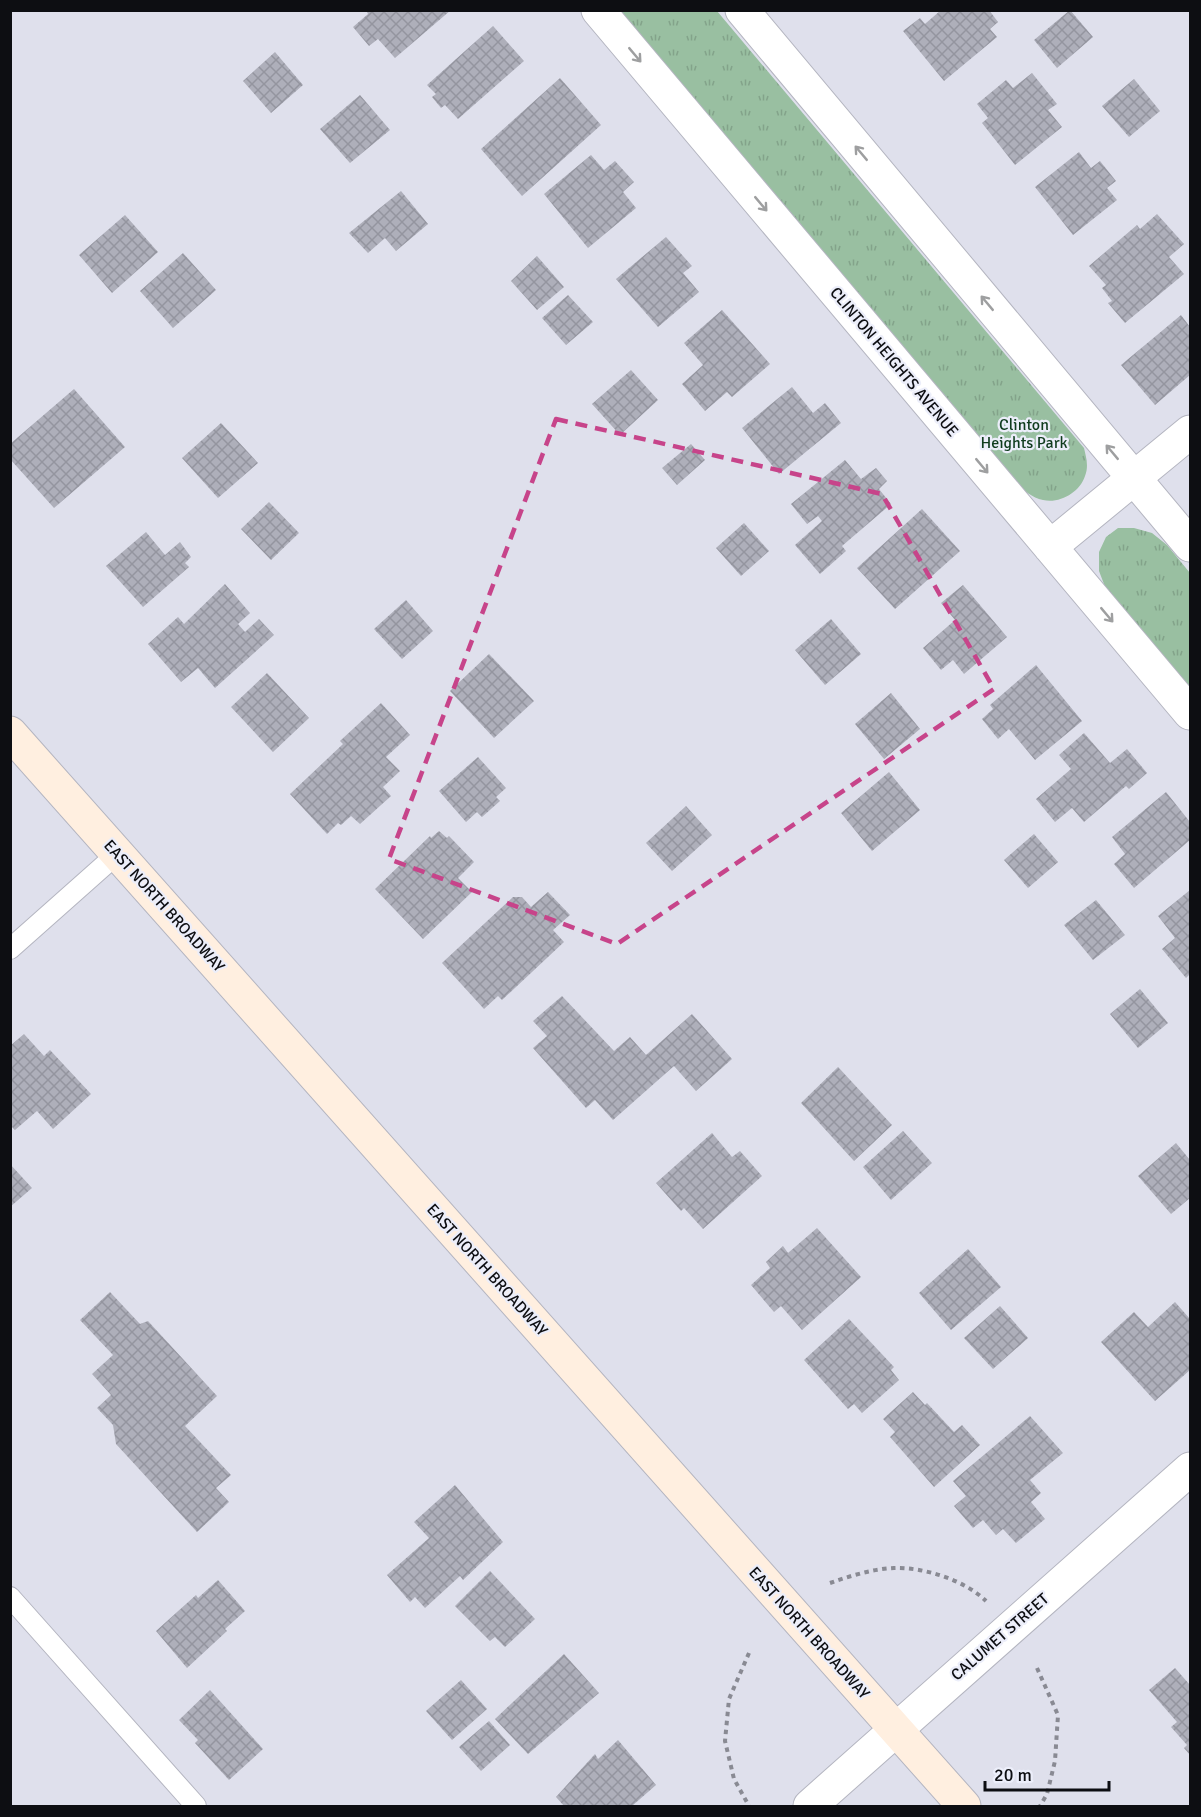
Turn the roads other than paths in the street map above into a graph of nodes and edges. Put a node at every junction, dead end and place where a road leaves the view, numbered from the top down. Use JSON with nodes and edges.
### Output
{"nodes":[{"id":1,"x":598,"y":10,"type":"edge"},
{"id":2,"x":742,"y":10,"type":"edge"},
{"id":3,"x":1191,"y":432,"type":"edge"},
{"id":4,"x":1134,"y":478,"type":"junction"},
{"id":5,"x":1191,"y":544,"type":"edge"},
{"id":6,"x":1050,"y":547,"type":"junction"},
{"id":7,"x":1191,"y":713,"type":"edge"},
{"id":8,"x":10,"y":733,"type":"edge"},
{"id":9,"x":117,"y":854,"type":"junction"},
{"id":10,"x":10,"y":949,"type":"edge"},
{"id":11,"x":1191,"y":1469,"type":"edge"},
{"id":12,"x":10,"y":1597,"type":"edge"},
{"id":13,"x":895,"y":1730,"type":"junction"},
{"id":14,"x":196,"y":1806,"type":"edge"},
{"id":15,"x":810,"y":1806,"type":"edge"},
{"id":16,"x":964,"y":1806,"type":"edge"}],
"edges":[{"from":1,"to":6,"type":"street","name":"CLINTON HEIGHTS AVENUE","one_way":true},
{"from":4,"to":2,"type":"street","one_way":true},
{"from":3,"to":4,"type":"street"},
{"from":4,"to":5,"type":"street"},
{"from":4,"to":6,"type":"street"},
{"from":6,"to":7,"type":"street","name":"CLINTON HEIGHTS AVENUE","one_way":true},
{"from":8,"to":9,"type":"main road","name":"EAST NORTH BROADWAY"},
{"from":9,"to":10,"type":"lane"},
{"from":9,"to":13,"type":"main road","name":"EAST NORTH BROADWAY"},
{"from":11,"to":13,"type":"street","name":"CALUMET STREET"},
{"from":12,"to":14,"type":"lane"},
{"from":13,"to":15,"type":"street","name":"CALUMET STREET"},
{"from":13,"to":16,"type":"main road","name":"EAST NORTH BROADWAY"}]}
